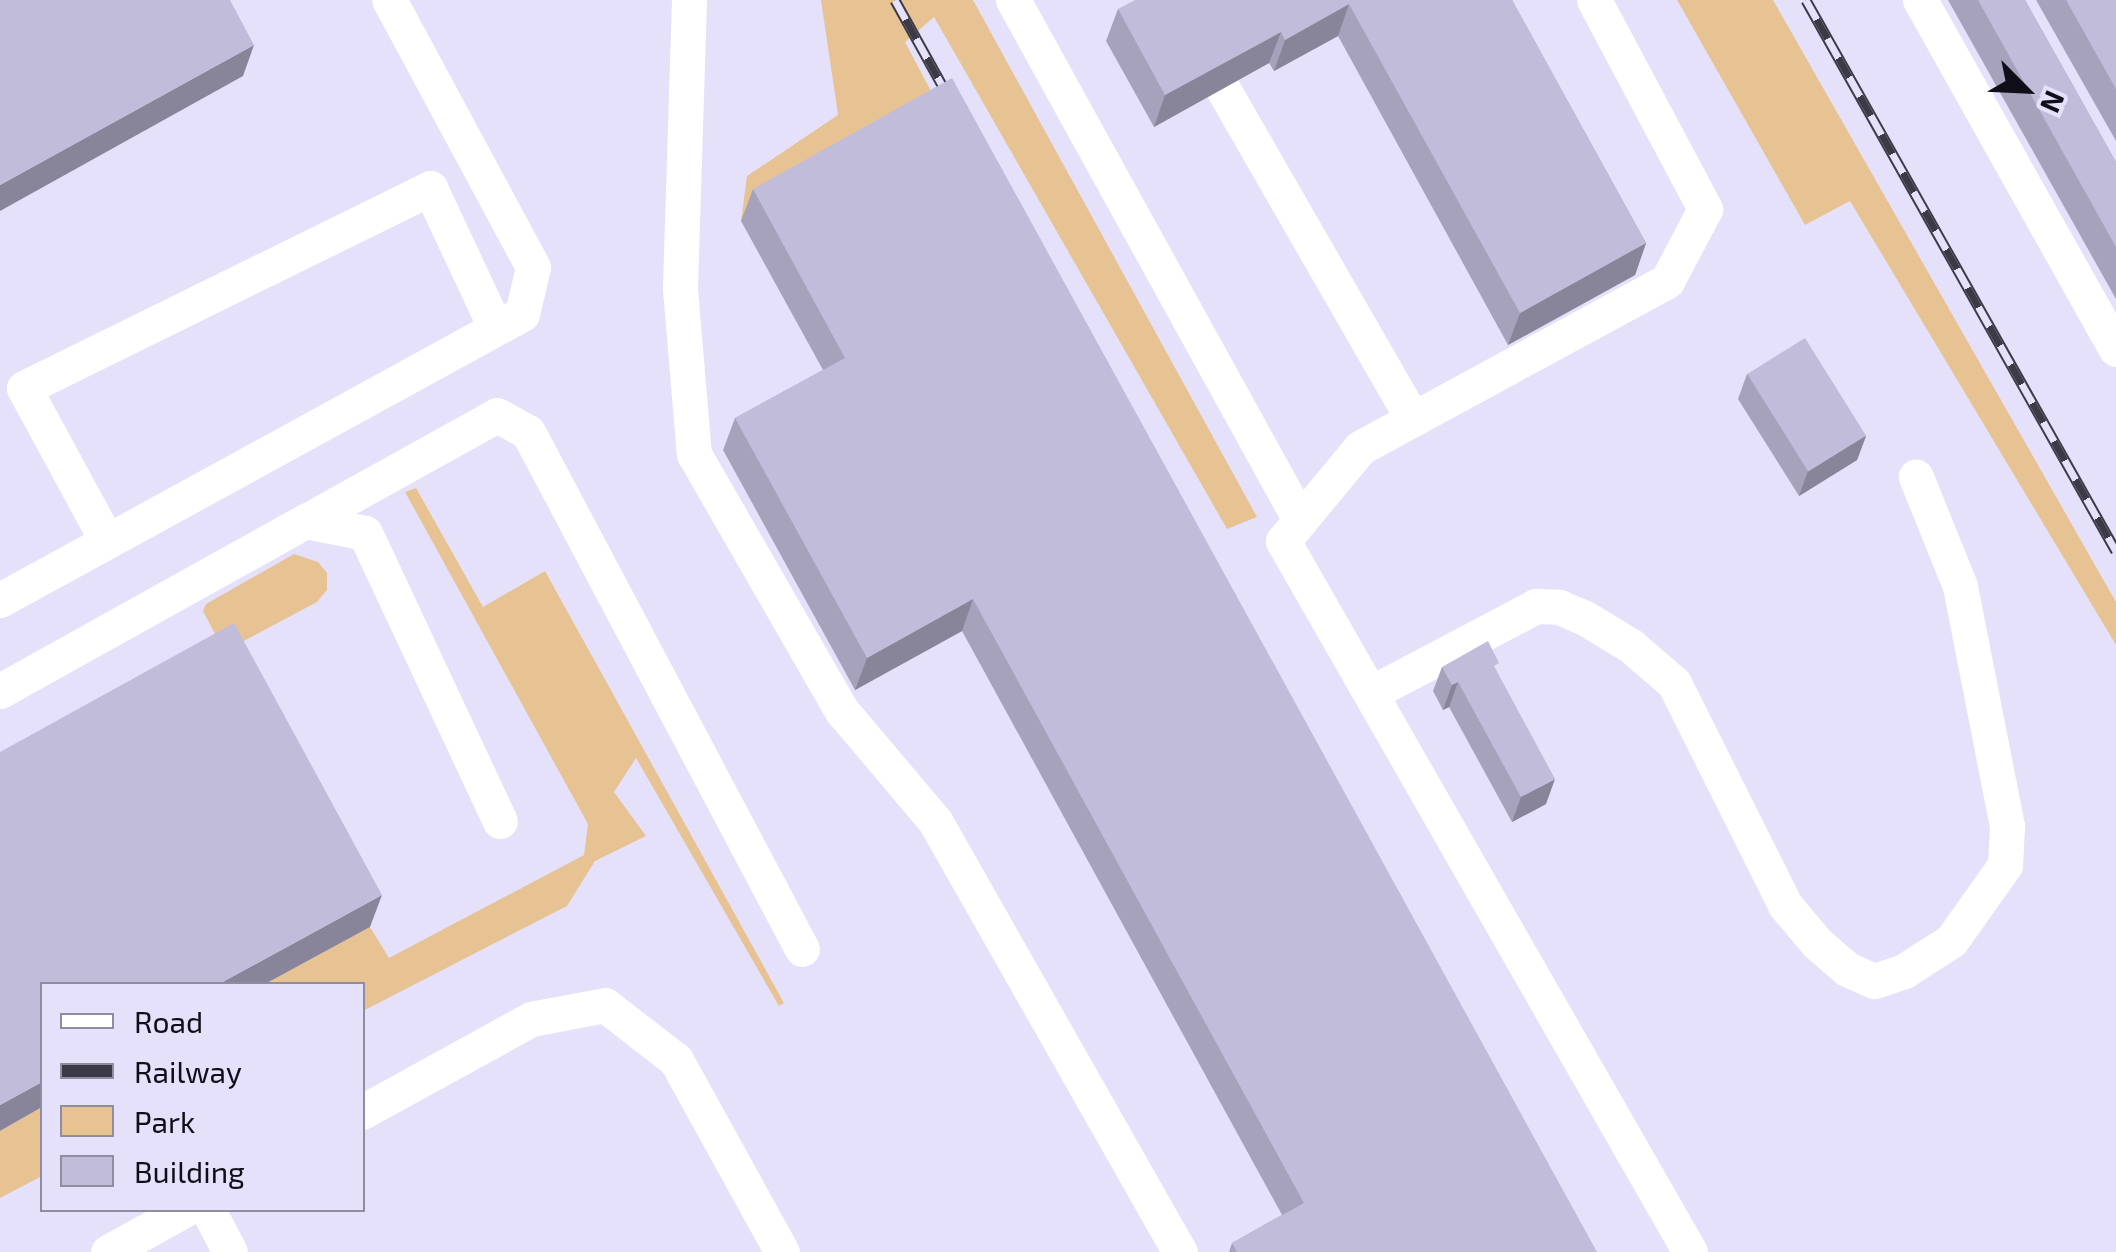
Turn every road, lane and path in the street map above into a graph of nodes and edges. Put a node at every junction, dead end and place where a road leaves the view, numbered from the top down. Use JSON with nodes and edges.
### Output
{"nodes":[{"id":1,"x":389,"y":0,"type":"edge"},
{"id":2,"x":688,"y":0,"type":"edge"},
{"id":3,"x":1013,"y":0,"type":"edge"},
{"id":4,"x":1594,"y":0,"type":"edge"},
{"id":5,"x":1920,"y":0,"type":"edge"},
{"id":6,"x":1223,"y":88,"type":"edge"},
{"id":7,"x":494,"y":327,"type":"junction"},
{"id":8,"x":2116,"y":349,"type":"edge"},
{"id":9,"x":1413,"y":419,"type":"junction"},
{"id":10,"x":1916,"y":477,"type":"dead end"},
{"id":11,"x":1300,"y":520,"type":"junction"},
{"id":12,"x":306,"y":521,"type":"junction"},
{"id":13,"x":107,"y":541,"type":"junction"},
{"id":14,"x":0,"y":600,"type":"edge"},
{"id":15,"x":0,"y":692,"type":"edge"},
{"id":16,"x":1371,"y":693,"type":"junction"},
{"id":17,"x":500,"y":822,"type":"dead end"},
{"id":18,"x":802,"y":949,"type":"dead end"},
{"id":19,"x":365,"y":1110,"type":"edge"},
{"id":20,"x":180,"y":1212,"type":"edge"},
{"id":21,"x":209,"y":1212,"type":"edge"},
{"id":22,"x":108,"y":1252,"type":"edge"},
{"id":23,"x":230,"y":1252,"type":"edge"},
{"id":24,"x":782,"y":1252,"type":"edge"},
{"id":25,"x":1180,"y":1252,"type":"edge"},
{"id":26,"x":1690,"y":1252,"type":"edge"}],
"edges":[{"from":1,"to":7,"type":"lane"},
{"from":2,"to":25,"type":"lane"},
{"from":3,"to":11,"type":"lane"},
{"from":4,"to":9,"type":"lane"},
{"from":5,"to":8,"type":"lane"},
{"from":6,"to":9,"type":"lane"},
{"from":7,"to":13,"type":"lane"},
{"from":7,"to":13,"type":"lane"},
{"from":9,"to":11,"type":"lane"},
{"from":10,"to":16,"type":"lane"},
{"from":11,"to":16,"type":"lane"},
{"from":12,"to":15,"type":"lane"},
{"from":12,"to":17,"type":"lane"},
{"from":12,"to":18,"type":"lane"},
{"from":13,"to":14,"type":"lane"},
{"from":16,"to":26,"type":"lane"},
{"from":19,"to":24,"type":"lane"},
{"from":20,"to":22,"type":"lane"},
{"from":21,"to":23,"type":"lane"}]}
